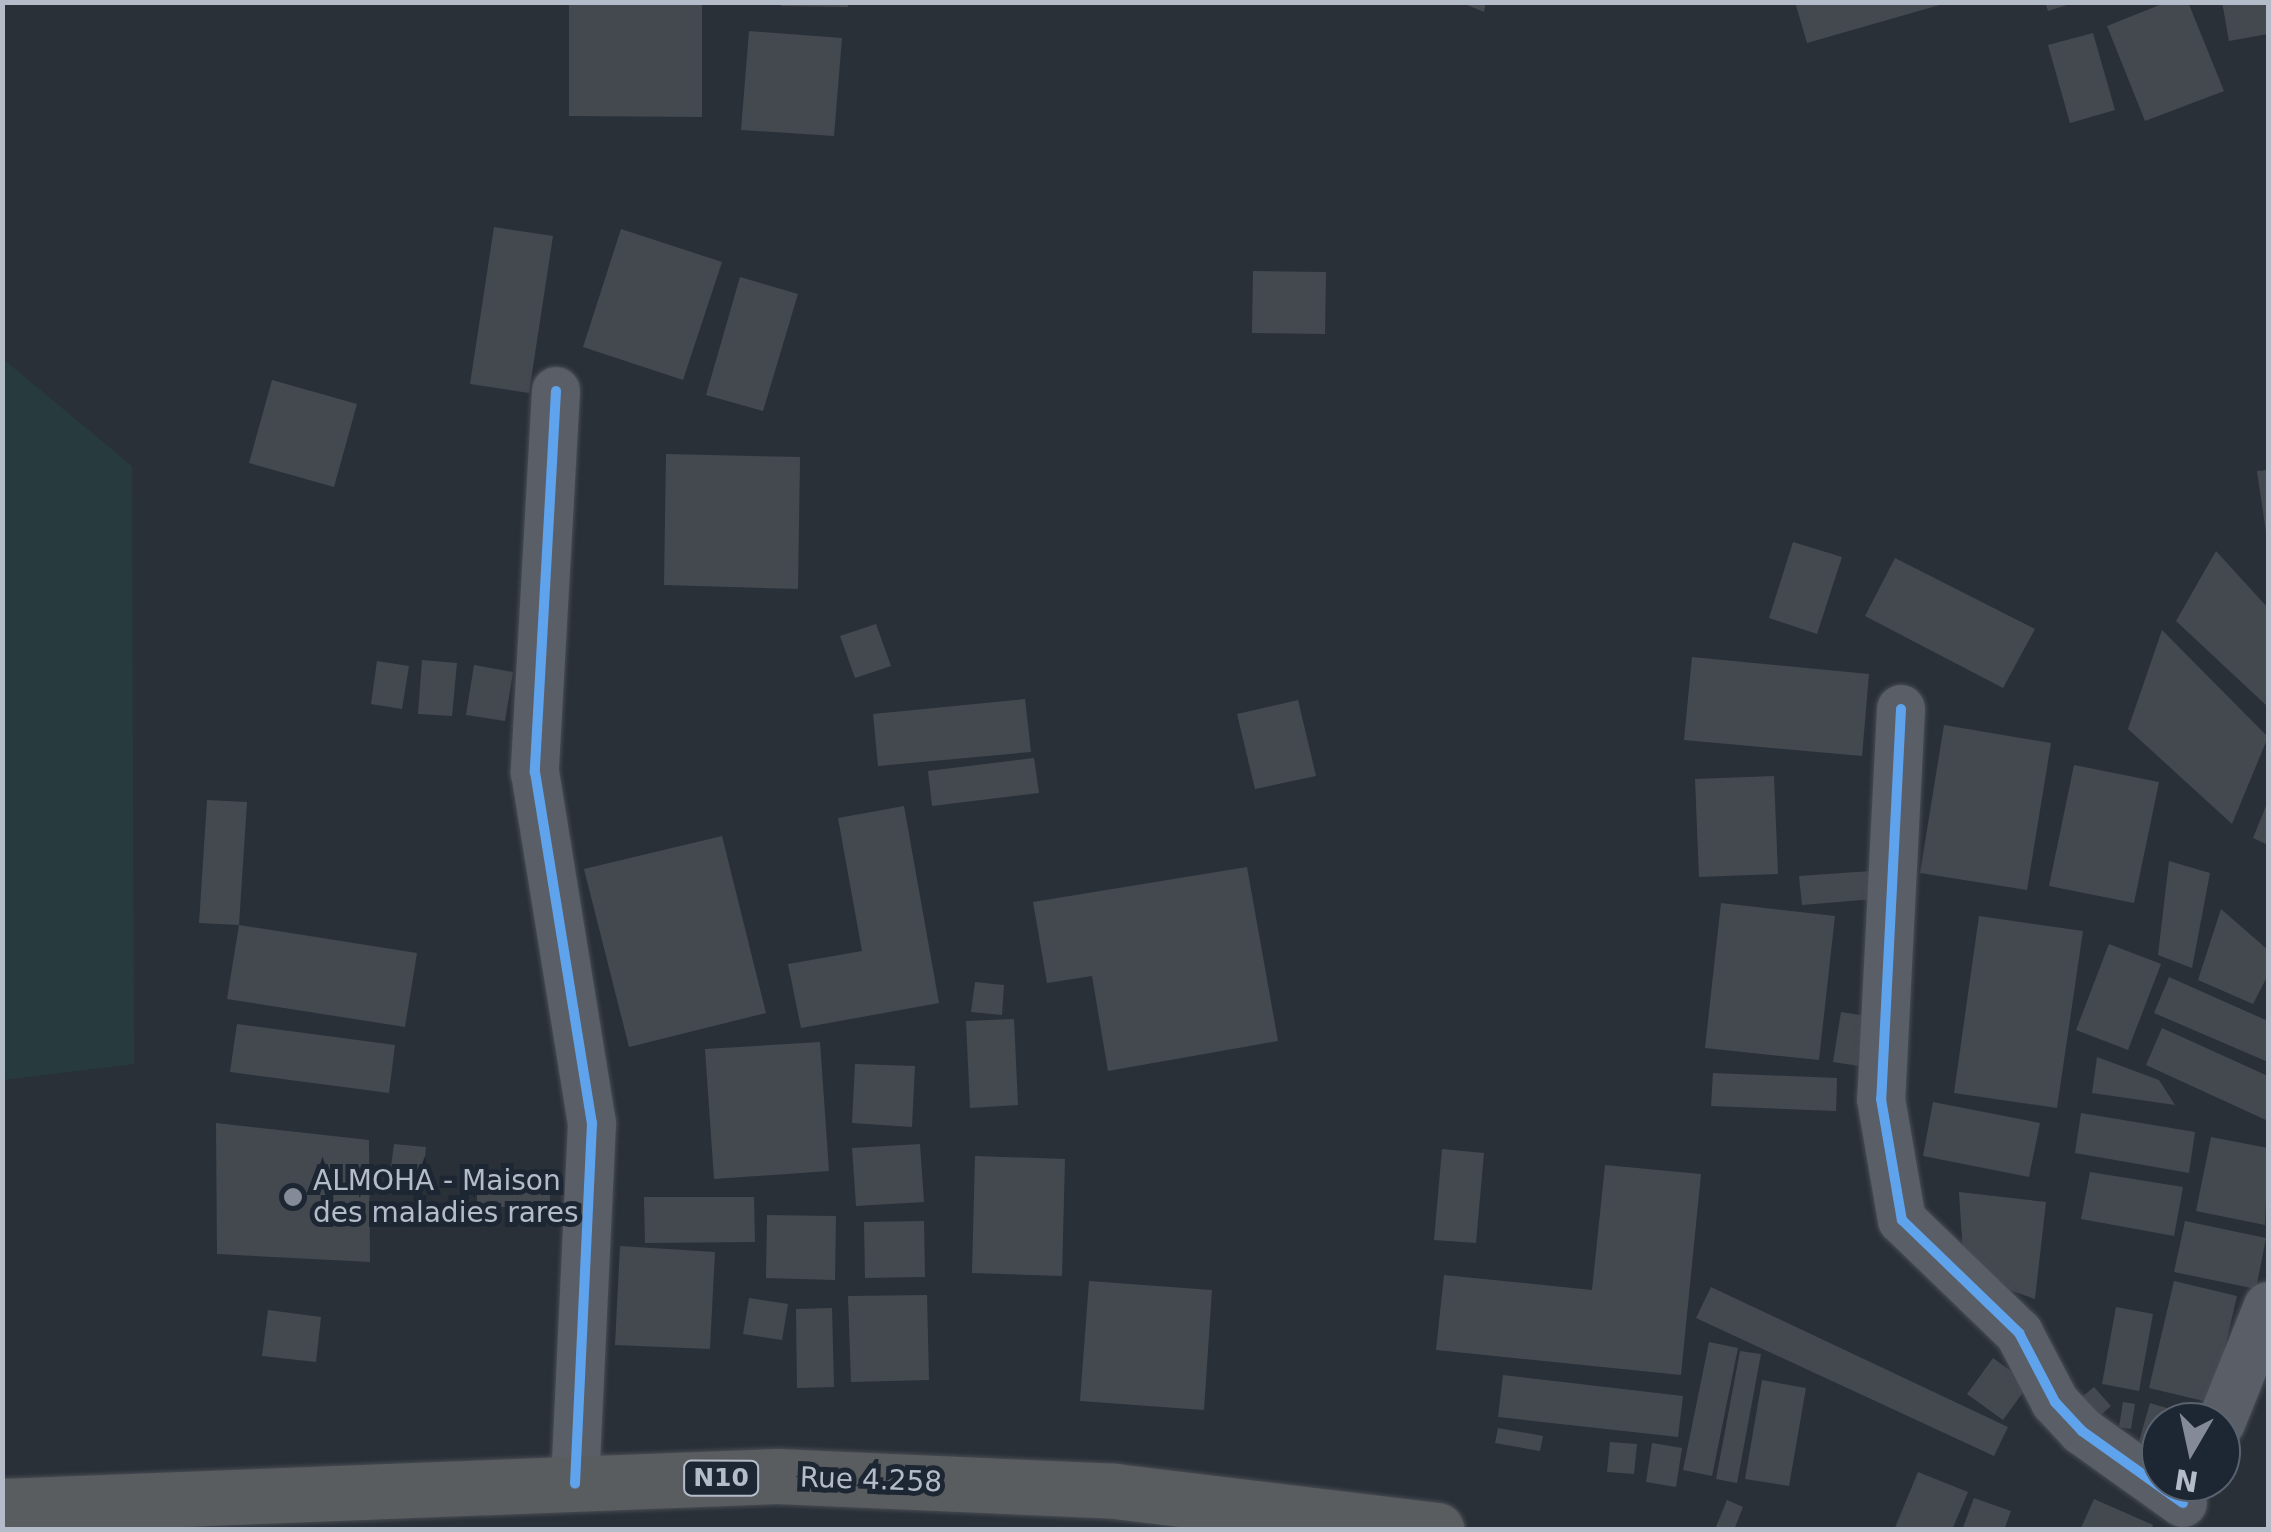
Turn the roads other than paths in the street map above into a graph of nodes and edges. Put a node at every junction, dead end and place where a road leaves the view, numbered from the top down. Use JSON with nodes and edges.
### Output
{"nodes":[{"id":1,"x":556,"y":391,"type":"dead end"},
{"id":2,"x":1901,"y":709,"type":"dead end"},
{"id":3,"x":2268,"y":1306,"type":"edge"},
{"id":4,"x":2229,"y":1402,"type":"edge"},
{"id":5,"x":576,"y":1484,"type":"junction"},
{"id":6,"x":2182,"y":1505,"type":"edge"},
{"id":7,"x":2,"y":1506,"type":"edge"},
{"id":8,"x":1436,"y":1530,"type":"edge"}],
"edges":[{"from":1,"to":5,"type":"street"},
{"from":2,"to":6,"type":"street"},
{"from":3,"to":4,"type":"street"},
{"from":5,"to":7,"type":"highway","name":"Rue 4.258","number":"N10"},
{"from":5,"to":8,"type":"highway","name":"Rue 4.258","number":"N10"}]}
